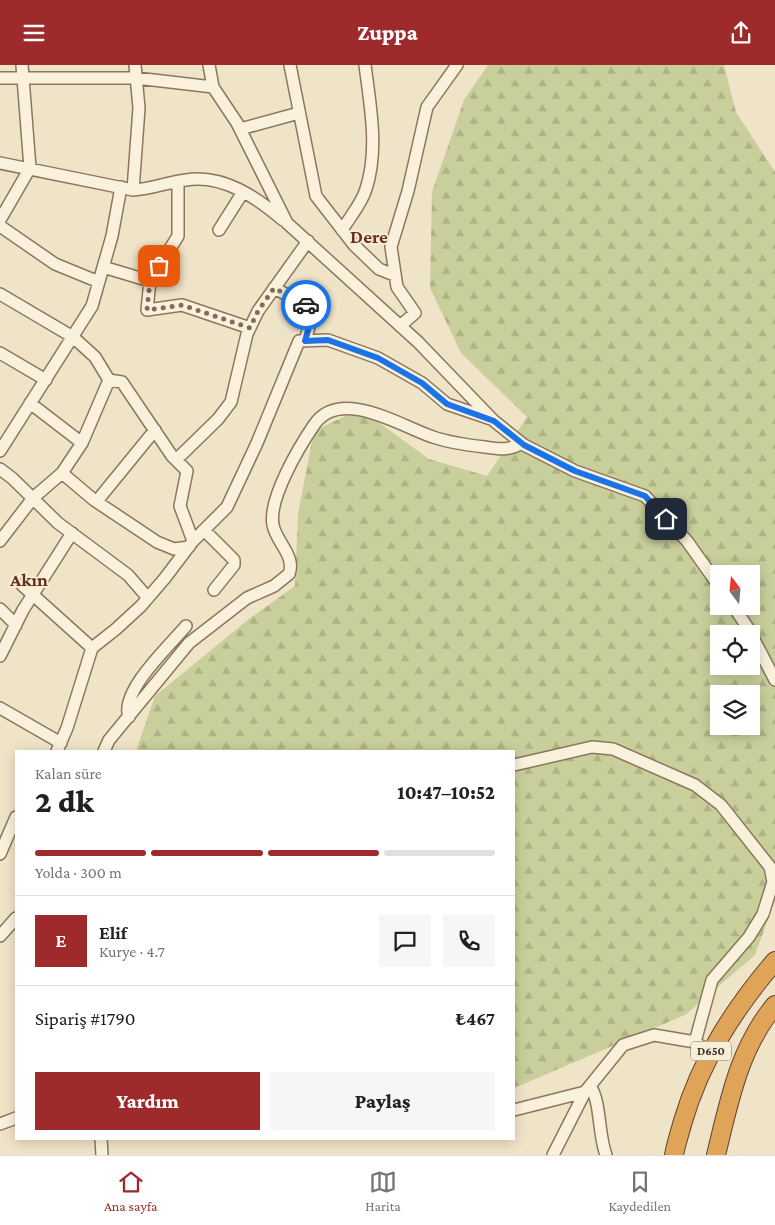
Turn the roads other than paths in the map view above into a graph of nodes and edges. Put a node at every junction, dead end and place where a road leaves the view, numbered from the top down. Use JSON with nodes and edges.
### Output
{"nodes":[{"id":1,"x":22,"y":65,"type":"edge"},
{"id":2,"x":135,"y":65,"type":"edge"},
{"id":3,"x":209,"y":65,"type":"edge"},
{"id":4,"x":290,"y":65,"type":"edge"},
{"id":5,"x":365,"y":65,"type":"edge"},
{"id":6,"x":457,"y":65,"type":"edge"},
{"id":7,"x":0,"y":78,"type":"edge"},
{"id":8,"x":23,"y":78,"type":"junction"},
{"id":9,"x":136,"y":78,"type":"junction"},
{"id":10,"x":213,"y":87,"type":"junction"},
{"id":11,"x":299,"y":113,"type":"junction"},
{"id":12,"x":240,"y":129,"type":"junction"},
{"id":13,"x":0,"y":163,"type":"edge"},
{"id":14,"x":30,"y":168,"type":"junction"},
{"id":15,"x":178,"y":182,"type":"junction"},
{"id":16,"x":121,"y":187,"type":"junction"},
{"id":17,"x":133,"y":190,"type":"junction"},
{"id":18,"x":243,"y":192,"type":"junction"},
{"id":19,"x":0,"y":220,"type":"edge"},
{"id":20,"x":287,"y":223,"type":"junction"},
{"id":21,"x":0,"y":226,"type":"edge"},
{"id":22,"x":342,"y":229,"type":"junction"},
{"id":23,"x":219,"y":230,"type":"dead end"},
{"id":24,"x":308,"y":241,"type":"junction"},
{"id":25,"x":103,"y":267,"type":"junction"},
{"id":26,"x":394,"y":275,"type":"junction"},
{"id":27,"x":150,"y":281,"type":"junction"},
{"id":28,"x":99,"y":282,"type":"junction"},
{"id":29,"x":274,"y":288,"type":"junction"},
{"id":30,"x":0,"y":294,"type":"edge"},
{"id":31,"x":400,"y":326,"type":"junction"},
{"id":32,"x":250,"y":328,"type":"junction"},
{"id":33,"x":73,"y":337,"type":"junction"},
{"id":34,"x":305,"y":341,"type":"junction"},
{"id":35,"x":0,"y":353,"type":"edge"},
{"id":36,"x":109,"y":379,"type":"junction"},
{"id":37,"x":46,"y":380,"type":"junction"},
{"id":38,"x":30,"y":403,"type":"junction"},
{"id":39,"x":494,"y":421,"type":"junction"},
{"id":40,"x":155,"y":430,"type":"junction"},
{"id":41,"x":82,"y":443,"type":"junction"},
{"id":42,"x":521,"y":443,"type":"junction"},
{"id":43,"x":0,"y":451,"type":"edge"},
{"id":44,"x":176,"y":459,"type":"junction"},
{"id":45,"x":0,"y":469,"type":"edge"},
{"id":46,"x":62,"y":473,"type":"junction"},
{"id":47,"x":33,"y":498,"type":"junction"},
{"id":48,"x":97,"y":501,"type":"junction"},
{"id":49,"x":205,"y":531,"type":"junction"},
{"id":50,"x":72,"y":533,"type":"junction"},
{"id":51,"x":0,"y":541,"type":"edge"},
{"id":52,"x":191,"y":544,"type":"junction"},
{"id":53,"x":710,"y":574,"type":"edge"},
{"id":54,"x":22,"y":585,"type":"dead end"},
{"id":55,"x":214,"y":590,"type":"dead end"},
{"id":56,"x":32,"y":595,"type":"junction"},
{"id":57,"x":148,"y":598,"type":"junction"},
{"id":58,"x":0,"y":609,"type":"edge"},
{"id":59,"x":739,"y":615,"type":"edge"},
{"id":60,"x":16,"y":625,"type":"junction"},
{"id":61,"x":186,"y":625,"type":"dead end"},
{"id":62,"x":92,"y":648,"type":"junction"},
{"id":63,"x":0,"y":656,"type":"edge"},
{"id":64,"x":775,"y":680,"type":"edge"},
{"id":65,"x":0,"y":708,"type":"edge"},
{"id":66,"x":129,"y":717,"type":"junction"},
{"id":67,"x":59,"y":747,"type":"edge"},
{"id":68,"x":104,"y":750,"type":"edge"},
{"id":69,"x":515,"y":765,"type":"edge"},
{"id":70,"x":15,"y":819,"type":"edge"},
{"id":71,"x":0,"y":854,"type":"edge"},
{"id":72,"x":15,"y":919,"type":"edge"},
{"id":73,"x":0,"y":936,"type":"edge"},
{"id":74,"x":775,"y":961,"type":"edge"},
{"id":75,"x":775,"y":1005,"type":"edge"},
{"id":76,"x":695,"y":1042,"type":"junction"},
{"id":77,"x":710,"y":1052,"type":"junction"},
{"id":78,"x":587,"y":1089,"type":"junction"},
{"id":79,"x":515,"y":1110,"type":"edge"},
{"id":80,"x":15,"y":1118,"type":"edge"},
{"id":81,"x":0,"y":1124,"type":"edge"},
{"id":82,"x":101,"y":1140,"type":"edge"},
{"id":83,"x":102,"y":1155,"type":"edge"},
{"id":84,"x":553,"y":1155,"type":"edge"},
{"id":85,"x":606,"y":1155,"type":"edge"},
{"id":86,"x":674,"y":1155,"type":"edge"},
{"id":87,"x":716,"y":1155,"type":"edge"}],
"edges":[{"from":1,"to":8,"type":"street"},
{"from":2,"to":9,"type":"street"},
{"from":3,"to":10,"type":"street"},
{"from":4,"to":11,"type":"street"},
{"from":5,"to":22,"type":"street"},
{"from":6,"to":26,"type":"street"},
{"from":7,"to":8,"type":"street"},
{"from":8,"to":9,"type":"street"},
{"from":8,"to":14,"type":"street"},
{"from":9,"to":10,"type":"street"},
{"from":9,"to":17,"type":"street"},
{"from":10,"to":12,"type":"street"},
{"from":11,"to":12,"type":"street"},
{"from":11,"to":22,"type":"street"},
{"from":12,"to":20,"type":"street"},
{"from":13,"to":14,"type":"street"},
{"from":14,"to":16,"type":"street"},
{"from":14,"to":19,"type":"street"},
{"from":15,"to":17,"type":"street"},
{"from":15,"to":18,"type":"street"},
{"from":15,"to":27,"type":"street"},
{"from":16,"to":17,"type":"street"},
{"from":16,"to":25,"type":"street"},
{"from":18,"to":20,"type":"street"},
{"from":18,"to":23,"type":"street"},
{"from":20,"to":24,"type":"street"},
{"from":21,"to":28,"type":"street"},
{"from":22,"to":26,"type":"street"},
{"from":24,"to":29,"type":"street"},
{"from":24,"to":31,"type":"street"},
{"from":25,"to":27,"type":"street"},
{"from":25,"to":28,"type":"street"},
{"from":26,"to":31,"type":"street"},
{"from":27,"to":32,"type":"street"},
{"from":28,"to":33,"type":"street"},
{"from":29,"to":32,"type":"street"},
{"from":29,"to":34,"type":"street"},
{"from":30,"to":33,"type":"street"},
{"from":31,"to":39,"type":"street"},
{"from":32,"to":44,"type":"street"},
{"from":33,"to":36,"type":"street"},
{"from":33,"to":37,"type":"street"},
{"from":34,"to":39,"type":"street"},
{"from":34,"to":49,"type":"street"},
{"from":35,"to":37,"type":"street"},
{"from":36,"to":40,"type":"street"},
{"from":36,"to":41,"type":"street"},
{"from":37,"to":38,"type":"street"},
{"from":38,"to":41,"type":"street"},
{"from":38,"to":43,"type":"street"},
{"from":39,"to":42,"type":"street"},
{"from":40,"to":44,"type":"street"},
{"from":40,"to":48,"type":"street"},
{"from":41,"to":46,"type":"street"},
{"from":42,"to":53,"type":"street"},
{"from":42,"to":66,"type":"street"},
{"from":44,"to":52,"type":"street"},
{"from":45,"to":47,"type":"street"},
{"from":46,"to":47,"type":"street"},
{"from":46,"to":48,"type":"street"},
{"from":47,"to":50,"type":"street"},
{"from":47,"to":51,"type":"street"},
{"from":48,"to":52,"type":"street"},
{"from":49,"to":52,"type":"street"},
{"from":49,"to":55,"type":"street"},
{"from":50,"to":56,"type":"street"},
{"from":50,"to":57,"type":"street"},
{"from":52,"to":57,"type":"street"},
{"from":54,"to":56,"type":"street"},
{"from":56,"to":60,"type":"street"},
{"from":56,"to":62,"type":"street"},
{"from":57,"to":62,"type":"street"},
{"from":58,"to":60,"type":"street"},
{"from":59,"to":64,"type":"street"},
{"from":60,"to":63,"type":"street"},
{"from":61,"to":66,"type":"street"},
{"from":62,"to":67,"type":"street"},
{"from":65,"to":67,"type":"street"},
{"from":66,"to":68,"type":"street"},
{"from":69,"to":76,"type":"street"},
{"from":70,"to":71,"type":"street"},
{"from":72,"to":73,"type":"street"},
{"from":74,"to":77,"type":"highway","number":"D650"},
{"from":75,"to":87,"type":"highway","number":"D650"},
{"from":76,"to":77,"type":"street"},
{"from":76,"to":78,"type":"street"},
{"from":77,"to":86,"type":"highway","number":"D650"},
{"from":78,"to":79,"type":"street"},
{"from":78,"to":84,"type":"street"},
{"from":78,"to":85,"type":"street"},
{"from":80,"to":81,"type":"street"},
{"from":82,"to":83,"type":"street"}]}
